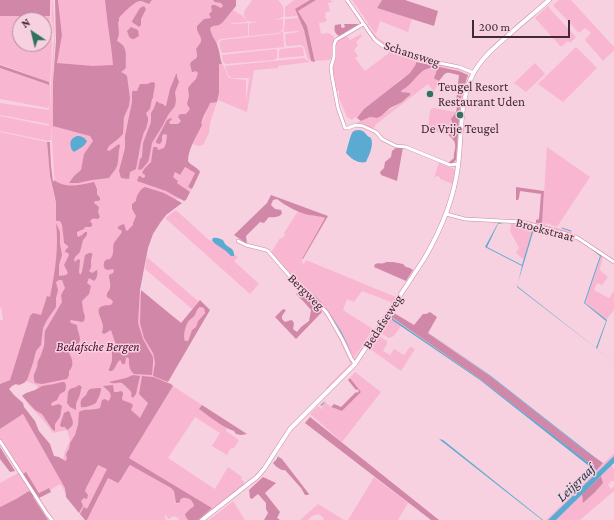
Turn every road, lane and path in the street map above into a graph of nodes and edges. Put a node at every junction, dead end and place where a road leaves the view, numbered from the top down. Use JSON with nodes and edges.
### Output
{"nodes":[{"id":1,"x":347,"y":0,"type":"edge"},
{"id":2,"x":549,"y":0,"type":"edge"},
{"id":3,"x":363,"y":24,"type":"junction"},
{"id":4,"x":474,"y":73,"type":"junction"},
{"id":5,"x":458,"y":164,"type":"junction"},
{"id":6,"x":446,"y":214,"type":"junction"},
{"id":7,"x":238,"y":241,"type":"dead end"},
{"id":8,"x":614,"y":262,"type":"edge"},
{"id":9,"x":355,"y":364,"type":"junction"},
{"id":10,"x":0,"y":442,"type":"edge"},
{"id":11,"x":52,"y":520,"type":"edge"},
{"id":12,"x":202,"y":520,"type":"edge"}],
"edges":[{"from":1,"to":3,"type":"street","name":"Schansweg"},
{"from":2,"to":4,"type":"street","name":"Bedafseweg"},
{"from":3,"to":4,"type":"street","name":"Schansweg"},
{"from":3,"to":5,"type":"street"},
{"from":4,"to":5,"type":"street","name":"Bedafseweg"},
{"from":5,"to":6,"type":"street","name":"Bedafseweg"},
{"from":6,"to":8,"type":"street","name":"Broekstraat"},
{"from":6,"to":9,"type":"street","name":"Bedafseweg"},
{"from":7,"to":9,"type":"street","name":"Bergweg"},
{"from":9,"to":12,"type":"street","name":"Bedafseweg"},
{"from":10,"to":11,"type":"street"}]}
